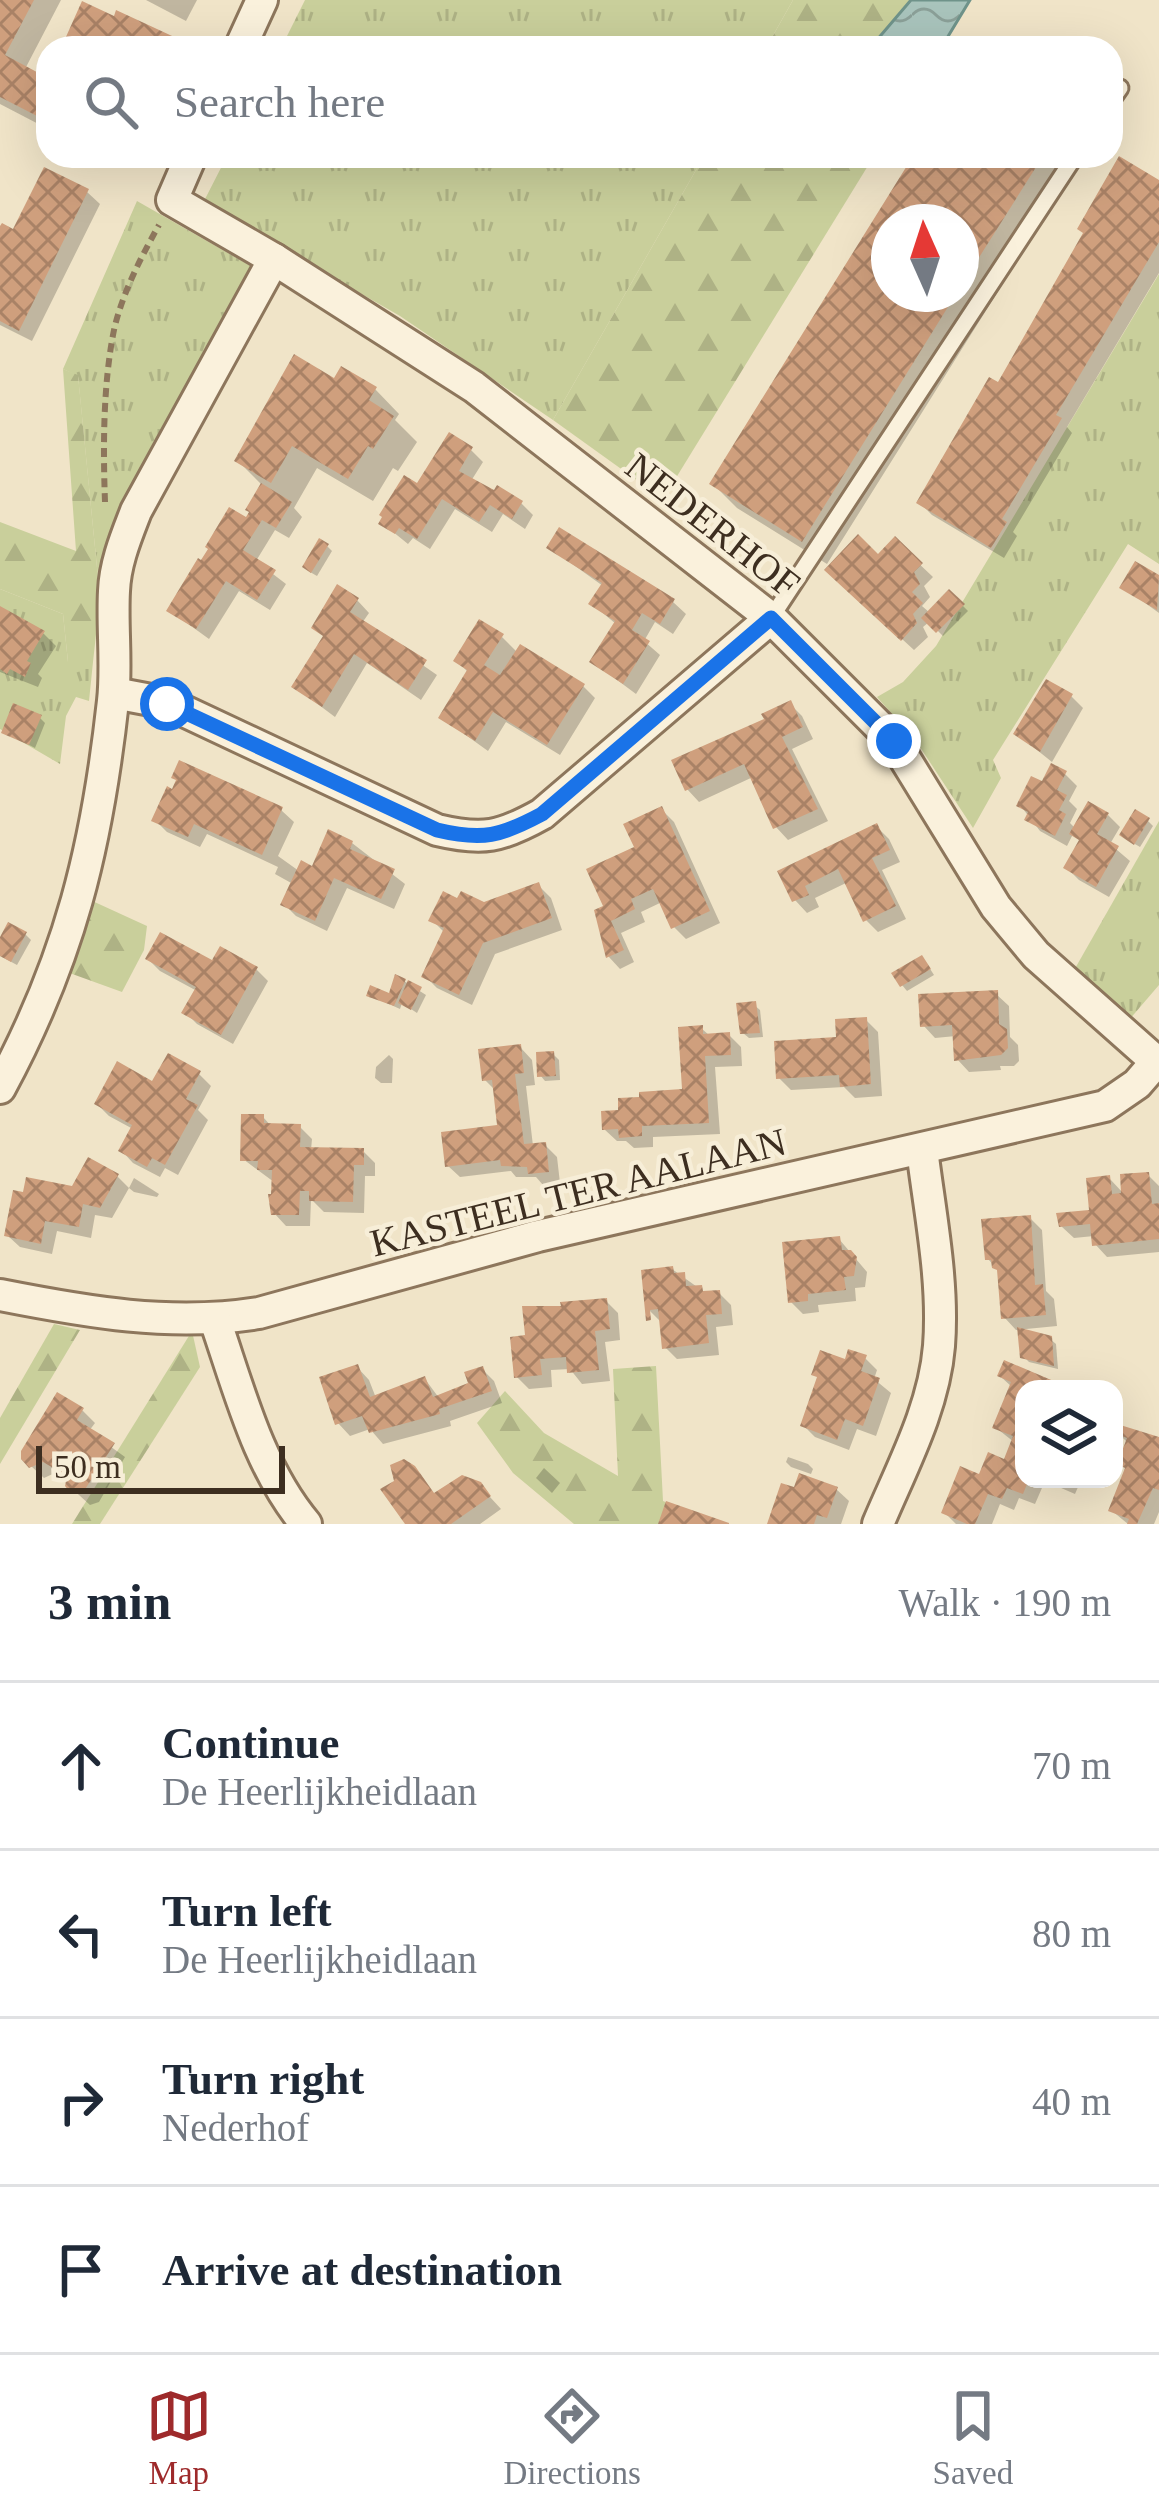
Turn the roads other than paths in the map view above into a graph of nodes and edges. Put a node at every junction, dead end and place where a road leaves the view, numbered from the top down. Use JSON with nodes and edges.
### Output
{"nodes":[{"id":1,"x":262,"y":0,"type":"edge"},
{"id":2,"x":246,"y":36,"type":"edge"},
{"id":3,"x":186,"y":168,"type":"edge"},
{"id":4,"x":1067,"y":168,"type":"edge"},
{"id":5,"x":274,"y":259,"type":"junction"},
{"id":6,"x":771,"y":618,"type":"junction"},
{"id":7,"x":114,"y":693,"type":"junction"},
{"id":8,"x":1157,"y":1063,"type":"edge"},
{"id":9,"x":0,"y":1088,"type":"edge"},
{"id":10,"x":922,"y":1149,"type":"junction"},
{"id":11,"x":0,"y":1295,"type":"edge"},
{"id":12,"x":215,"y":1320,"type":"junction"},
{"id":13,"x":306,"y":1524,"type":"edge"},
{"id":14,"x":878,"y":1524,"type":"edge"}],
"edges":[{"from":1,"to":2,"type":"street"},
{"from":3,"to":5,"type":"street","name":"NEDERHOF"},
{"from":4,"to":6,"type":"lane"},
{"from":5,"to":6,"type":"street","name":"NEDERHOF"},
{"from":5,"to":7,"type":"street"},
{"from":6,"to":7,"type":"street"},
{"from":6,"to":8,"type":"street","name":"NEDERHOF"},
{"from":7,"to":9,"type":"street"},
{"from":8,"to":10,"type":"street","name":"KASTEEL TER AALAAN"},
{"from":10,"to":12,"type":"street","name":"KASTEEL TER AALAAN"},
{"from":10,"to":14,"type":"street"},
{"from":11,"to":12,"type":"street","name":"KASTEEL TER AALAAN"},
{"from":12,"to":13,"type":"street"}]}
